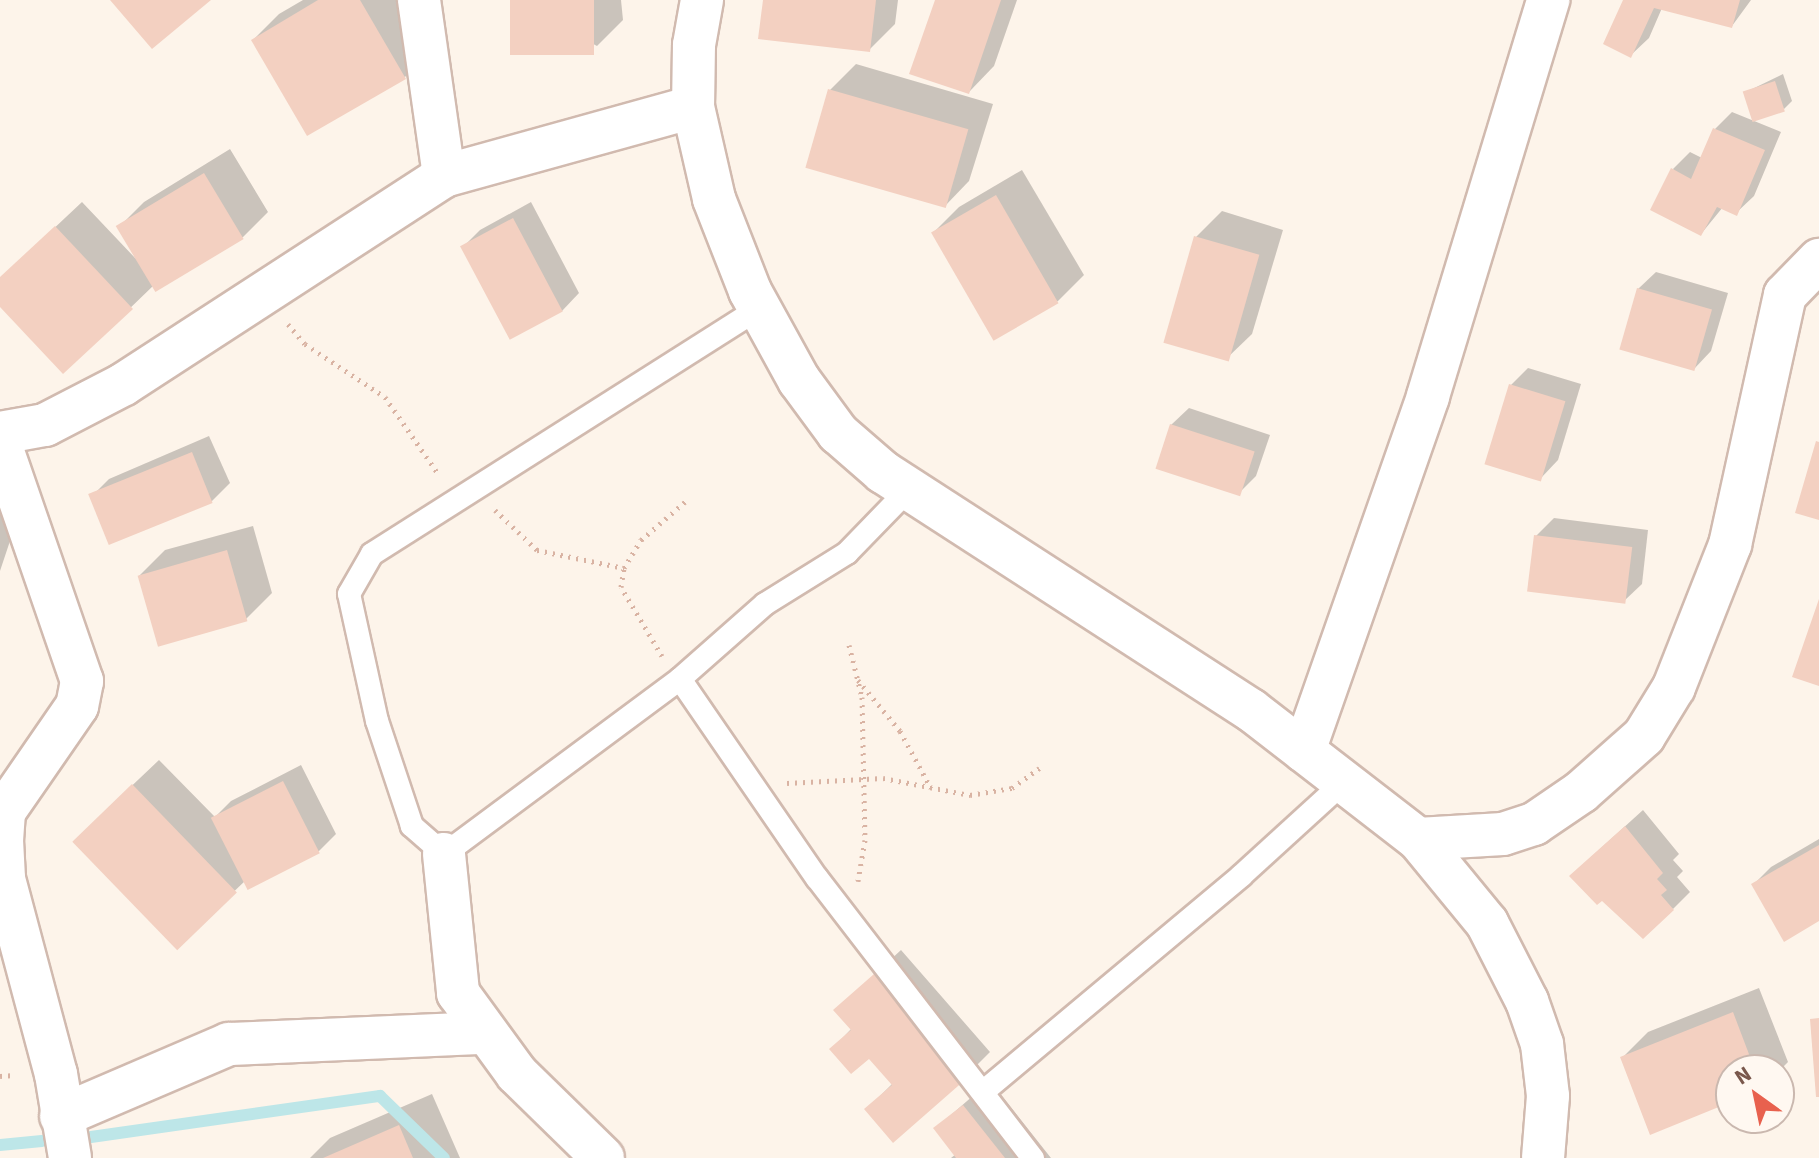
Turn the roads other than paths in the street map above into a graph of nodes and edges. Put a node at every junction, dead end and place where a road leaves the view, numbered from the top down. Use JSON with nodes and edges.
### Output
{"nodes":[{"id":1,"x":419,"y":0,"type":"edge"},
{"id":2,"x":702,"y":0,"type":"edge"},
{"id":3,"x":1548,"y":0,"type":"edge"},
{"id":4,"x":693,"y":107,"type":"junction"},
{"id":5,"x":444,"y":176,"type":"junction"},
{"id":6,"x":1819,"y":260,"type":"edge"},
{"id":7,"x":760,"y":308,"type":"junction"},
{"id":8,"x":0,"y":433,"type":"edge"},
{"id":9,"x":0,"y":443,"type":"edge"},
{"id":10,"x":909,"y":489,"type":"junction"},
{"id":11,"x":680,"y":679,"type":"junction"},
{"id":12,"x":1304,"y":751,"type":"junction"},
{"id":13,"x":8,"y":780,"type":"edge"},
{"id":14,"x":1344,"y":782,"type":"junction"},
{"id":15,"x":1418,"y":839,"type":"junction"},
{"id":16,"x":444,"y":854,"type":"junction"},
{"id":17,"x":486,"y":1033,"type":"junction"},
{"id":18,"x":984,"y":1091,"type":"junction"},
{"id":19,"x":61,"y":1116,"type":"junction"},
{"id":20,"x":70,"y":1158,"type":"edge"},
{"id":21,"x":603,"y":1158,"type":"edge"},
{"id":22,"x":1033,"y":1158,"type":"edge"},
{"id":23,"x":1543,"y":1158,"type":"edge"}],
"edges":[{"from":1,"to":5,"type":"street"},
{"from":2,"to":4,"type":"street"},
{"from":3,"to":12,"type":"street"},
{"from":4,"to":5,"type":"street"},
{"from":4,"to":7,"type":"street"},
{"from":5,"to":8,"type":"street"},
{"from":6,"to":15,"type":"street"},
{"from":7,"to":10,"type":"street"},
{"from":7,"to":16,"type":"lane"},
{"from":9,"to":13,"type":"street"},
{"from":10,"to":11,"type":"lane"},
{"from":10,"to":12,"type":"street"},
{"from":11,"to":16,"type":"lane"},
{"from":11,"to":18,"type":"lane"},
{"from":12,"to":14,"type":"street"},
{"from":13,"to":19,"type":"street"},
{"from":14,"to":15,"type":"street"},
{"from":14,"to":18,"type":"lane"},
{"from":15,"to":23,"type":"street"},
{"from":16,"to":17,"type":"street"},
{"from":17,"to":19,"type":"street"},
{"from":17,"to":21,"type":"street"},
{"from":18,"to":22,"type":"lane"},
{"from":19,"to":20,"type":"street"}]}
